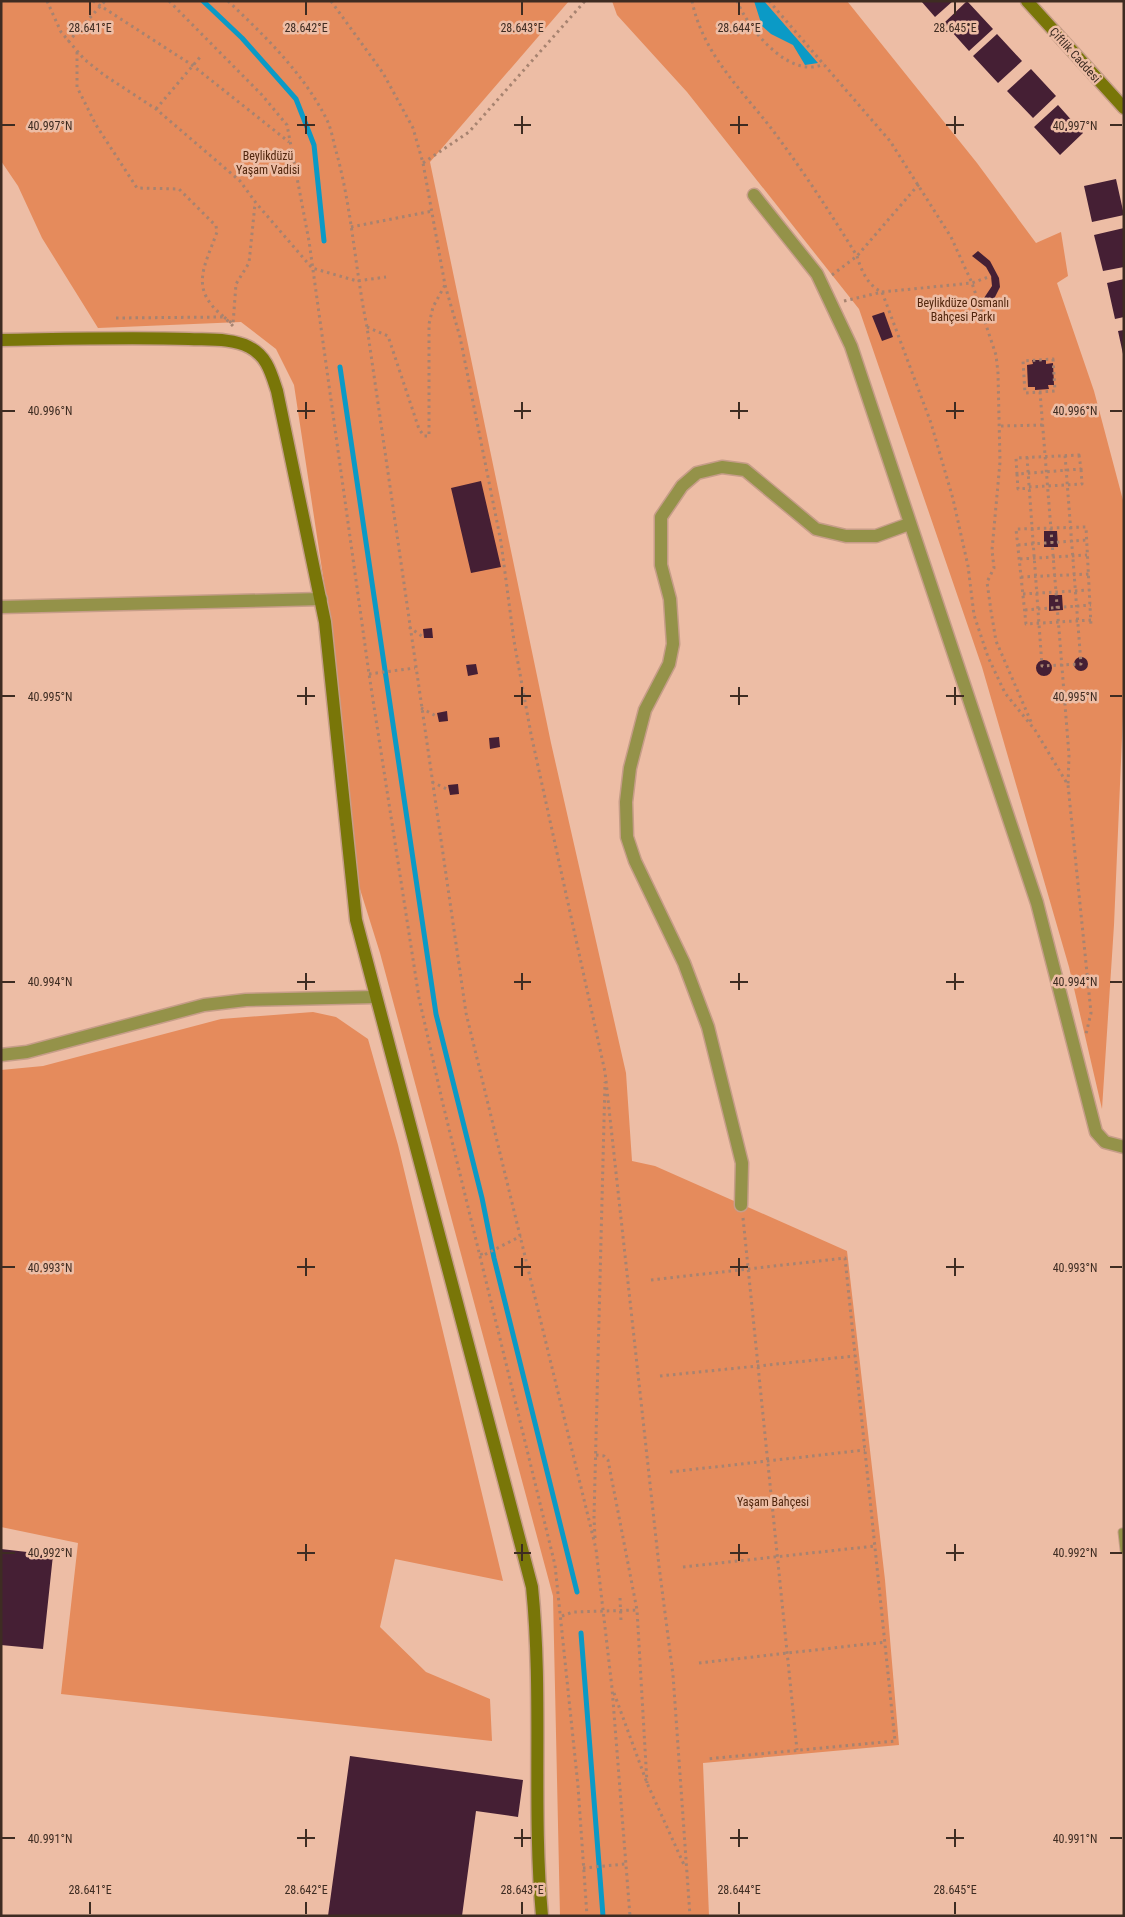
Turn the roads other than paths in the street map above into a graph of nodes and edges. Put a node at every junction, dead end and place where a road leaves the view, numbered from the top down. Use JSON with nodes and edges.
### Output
{"nodes":[{"id":1,"x":1027,"y":1,"type":"edge"},
{"id":2,"x":1124,"y":108,"type":"edge"},
{"id":3,"x":754,"y":194,"type":"dead end"},
{"id":4,"x":1,"y":340,"type":"edge"},
{"id":5,"x":910,"y":524,"type":"junction"},
{"id":6,"x":321,"y":599,"type":"junction"},
{"id":7,"x":1,"y":607,"type":"edge"},
{"id":8,"x":374,"y":997,"type":"junction"},
{"id":9,"x":1,"y":1055,"type":"edge"},
{"id":10,"x":1124,"y":1147,"type":"edge"},
{"id":11,"x":741,"y":1205,"type":"road end"},
{"id":12,"x":1122,"y":1532,"type":"dead end"},
{"id":13,"x":1124,"y":1550,"type":"edge"},
{"id":14,"x":542,"y":1916,"type":"edge"}],
"edges":[{"from":1,"to":2,"type":"street","name":"Çiftlik Caddesi"},
{"from":3,"to":5,"type":"street"},
{"from":4,"to":6,"type":"street"},
{"from":5,"to":10,"type":"street"},
{"from":5,"to":11,"type":"street"},
{"from":6,"to":7,"type":"street"},
{"from":6,"to":8,"type":"street"},
{"from":8,"to":9,"type":"street"},
{"from":8,"to":14,"type":"street"},
{"from":12,"to":13,"type":"lane"}]}
